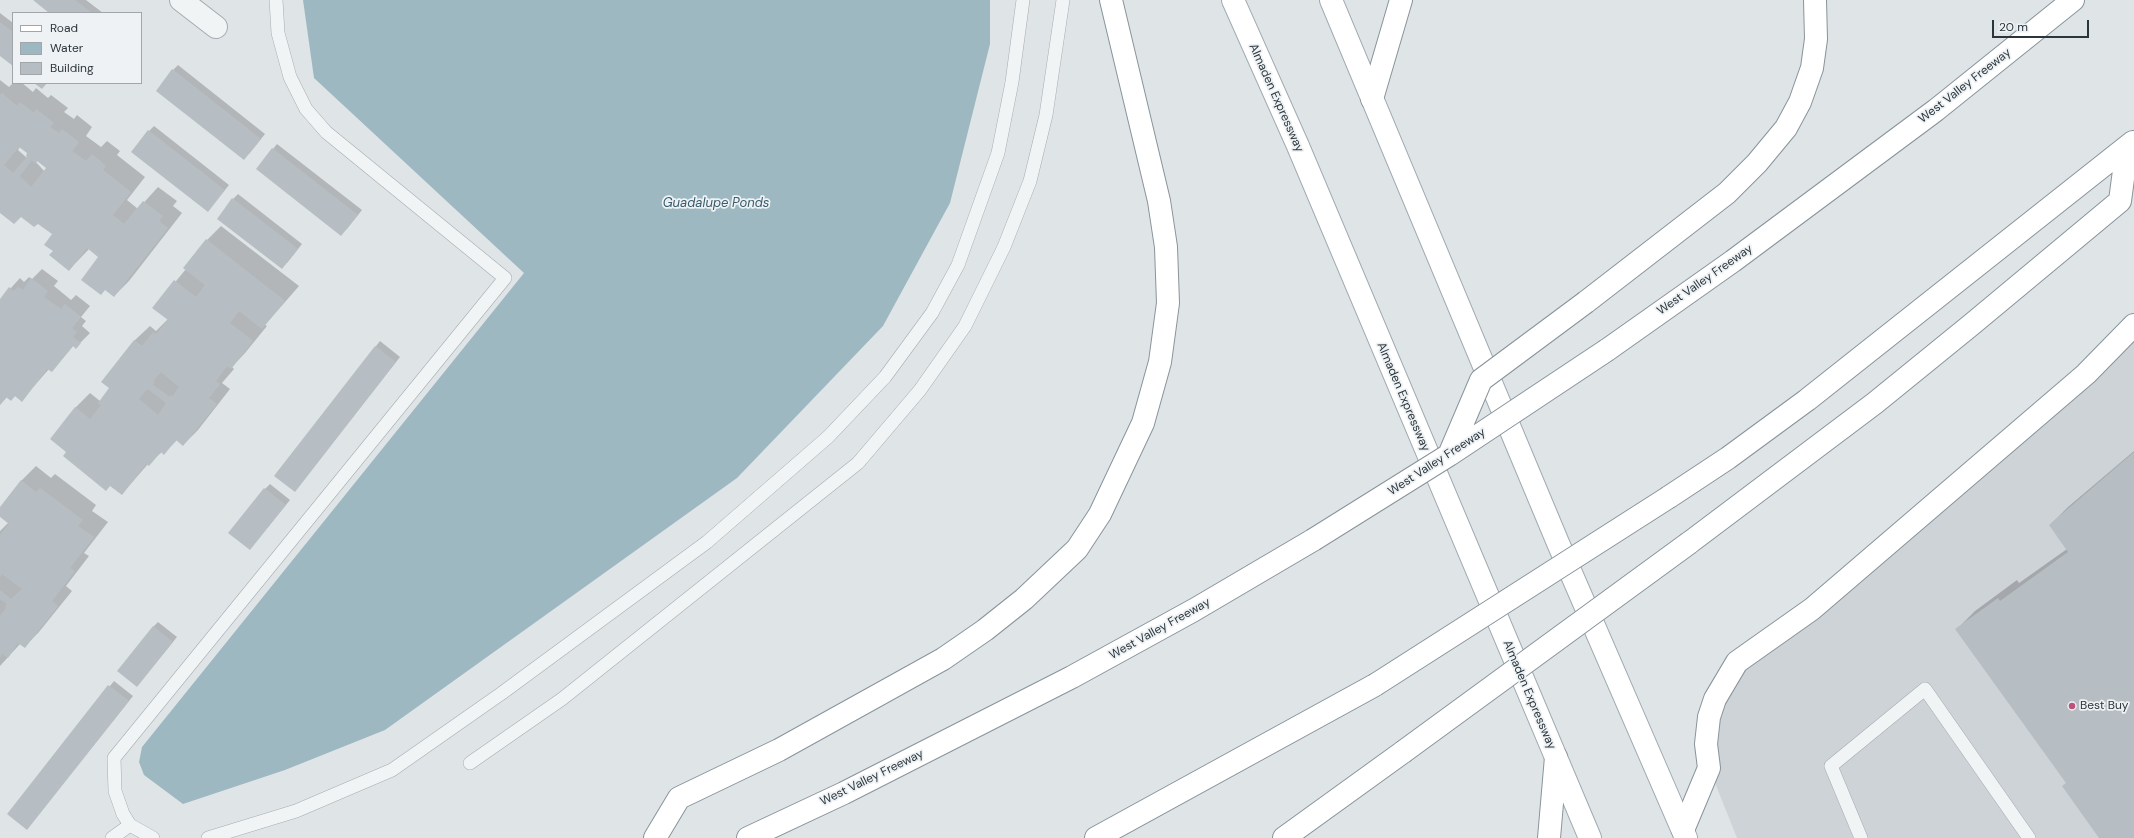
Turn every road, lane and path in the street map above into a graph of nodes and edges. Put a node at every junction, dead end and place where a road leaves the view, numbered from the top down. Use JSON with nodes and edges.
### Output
{"nodes":[{"id":1,"x":181,"y":0,"type":"edge"},
{"id":2,"x":276,"y":0,"type":"edge"},
{"id":3,"x":1022,"y":0,"type":"edge"},
{"id":4,"x":1063,"y":0,"type":"edge"},
{"id":5,"x":1112,"y":0,"type":"edge"},
{"id":6,"x":1233,"y":0,"type":"edge"},
{"id":7,"x":1331,"y":0,"type":"edge"},
{"id":8,"x":1401,"y":0,"type":"edge"},
{"id":9,"x":1815,"y":0,"type":"edge"},
{"id":10,"x":2073,"y":0,"type":"edge"},
{"id":11,"x":216,"y":28,"type":"dead end"},
{"id":12,"x":1372,"y":100,"type":"junction"},
{"id":13,"x":2131,"y":145,"type":"edge"},
{"id":14,"x":2134,"y":325,"type":"edge"},
{"id":15,"x":1449,"y":455,"type":"junction"},
{"id":16,"x":1556,"y":757,"type":"junction"},
{"id":17,"x":470,"y":763,"type":"dead end"},
{"id":18,"x":130,"y":825,"type":"junction"},
{"id":19,"x":1684,"y":834,"type":"edge"},
{"id":20,"x":112,"y":838,"type":"edge"},
{"id":21,"x":153,"y":838,"type":"edge"},
{"id":22,"x":208,"y":838,"type":"edge"},
{"id":23,"x":655,"y":838,"type":"edge"},
{"id":24,"x":748,"y":838,"type":"edge"},
{"id":25,"x":1096,"y":838,"type":"edge"},
{"id":26,"x":1284,"y":838,"type":"edge"},
{"id":27,"x":1549,"y":838,"type":"edge"},
{"id":28,"x":1590,"y":838,"type":"edge"},
{"id":29,"x":1861,"y":838,"type":"edge"},
{"id":30,"x":2029,"y":838,"type":"edge"}],
"edges":[{"from":1,"to":11,"type":"street"},
{"from":2,"to":18,"type":"lane"},
{"from":3,"to":22,"type":"lane"},
{"from":4,"to":17,"type":"lane"},
{"from":5,"to":23,"type":"main road"},
{"from":6,"to":16,"type":"main road","name":"Almaden Expressway"},
{"from":7,"to":12,"type":"main road"},
{"from":8,"to":12,"type":"main road"},
{"from":9,"to":15,"type":"main road","bridge":true},
{"from":10,"to":15,"type":"main road","name":"West Valley Freeway","bridge":true},
{"from":12,"to":19,"type":"main road"},
{"from":13,"to":25,"type":"main road","bridge":true},
{"from":13,"to":26,"type":"main road","bridge":true},
{"from":14,"to":19,"type":"main road"},
{"from":15,"to":24,"type":"main road","name":"West Valley Freeway","bridge":true},
{"from":16,"to":27,"type":"main road"},
{"from":16,"to":28,"type":"main road","name":"Almaden Expressway"},
{"from":18,"to":20,"type":"lane"},
{"from":18,"to":21,"type":"lane"},
{"from":29,"to":30,"type":"lane"}]}
